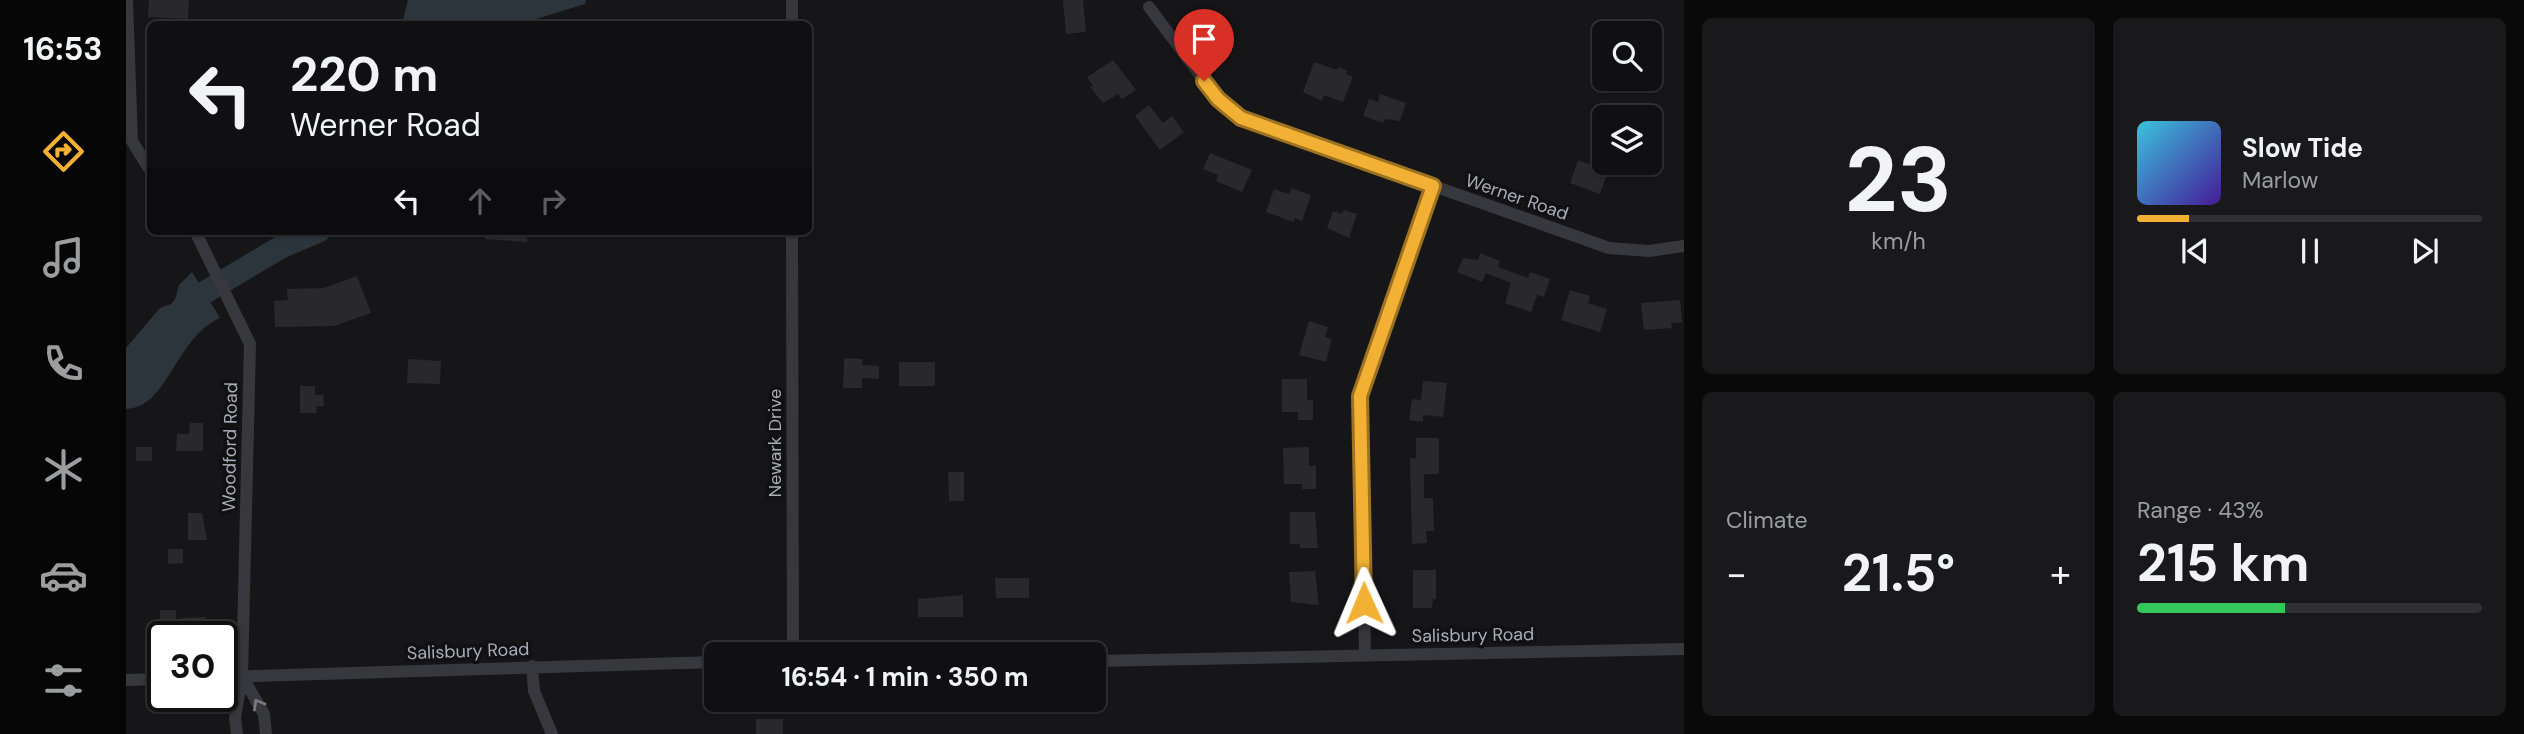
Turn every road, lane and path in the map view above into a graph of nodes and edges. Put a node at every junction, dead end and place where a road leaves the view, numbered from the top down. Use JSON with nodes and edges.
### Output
{"nodes":[{"id":1,"x":127,"y":0,"type":"edge"},
{"id":2,"x":792,"y":0,"type":"edge"},
{"id":3,"x":1149,"y":6,"type":"dead end"},
{"id":4,"x":792,"y":21,"type":"edge"},
{"id":5,"x":128,"y":118,"type":"edge"},
{"id":6,"x":147,"y":165,"type":"edge"},
{"id":7,"x":1433,"y":186,"type":"junction"},
{"id":8,"x":197,"y":235,"type":"edge"},
{"id":9,"x":792,"y":235,"type":"edge"},
{"id":10,"x":1684,"y":246,"type":"edge"},
{"id":11,"x":793,"y":642,"type":"edge"},
{"id":12,"x":1684,"y":649,"type":"edge"},
{"id":13,"x":1365,"y":654,"type":"junction"},
{"id":14,"x":1106,"y":661,"type":"edge"},
{"id":15,"x":704,"y":662,"type":"edge"},
{"id":16,"x":532,"y":666,"type":"junction"},
{"id":17,"x":238,"y":676,"type":"edge"},
{"id":18,"x":242,"y":676,"type":"junction"},
{"id":19,"x":147,"y":679,"type":"edge"},
{"id":20,"x":126,"y":680,"type":"edge"},
{"id":21,"x":237,"y":734,"type":"edge"},
{"id":22,"x":266,"y":734,"type":"edge"},
{"id":23,"x":552,"y":734,"type":"edge"}],
"edges":[{"from":1,"to":5,"type":"street"},
{"from":2,"to":4,"type":"street"},
{"from":3,"to":7,"type":"street","name":"Werner Road"},
{"from":5,"to":6,"type":"street"},
{"from":7,"to":10,"type":"street","name":"Werner Road"},
{"from":7,"to":13,"type":"street"},
{"from":8,"to":18,"type":"street","name":"Woodford Road"},
{"from":9,"to":11,"type":"street","name":"Newark Drive"},
{"from":12,"to":13,"type":"street","name":"Salisbury Road"},
{"from":13,"to":14,"type":"street","name":"Salisbury Road"},
{"from":15,"to":16,"type":"street","name":"Salisbury Road"},
{"from":16,"to":18,"type":"street","name":"Salisbury Road"},
{"from":16,"to":23,"type":"street"},
{"from":17,"to":18,"type":"street","name":"Salisbury Road"},
{"from":18,"to":21,"type":"street","name":"Woodford Road"},
{"from":22,"to":18,"type":"street","one_way":true},
{"from":19,"to":20,"type":"street"}]}
